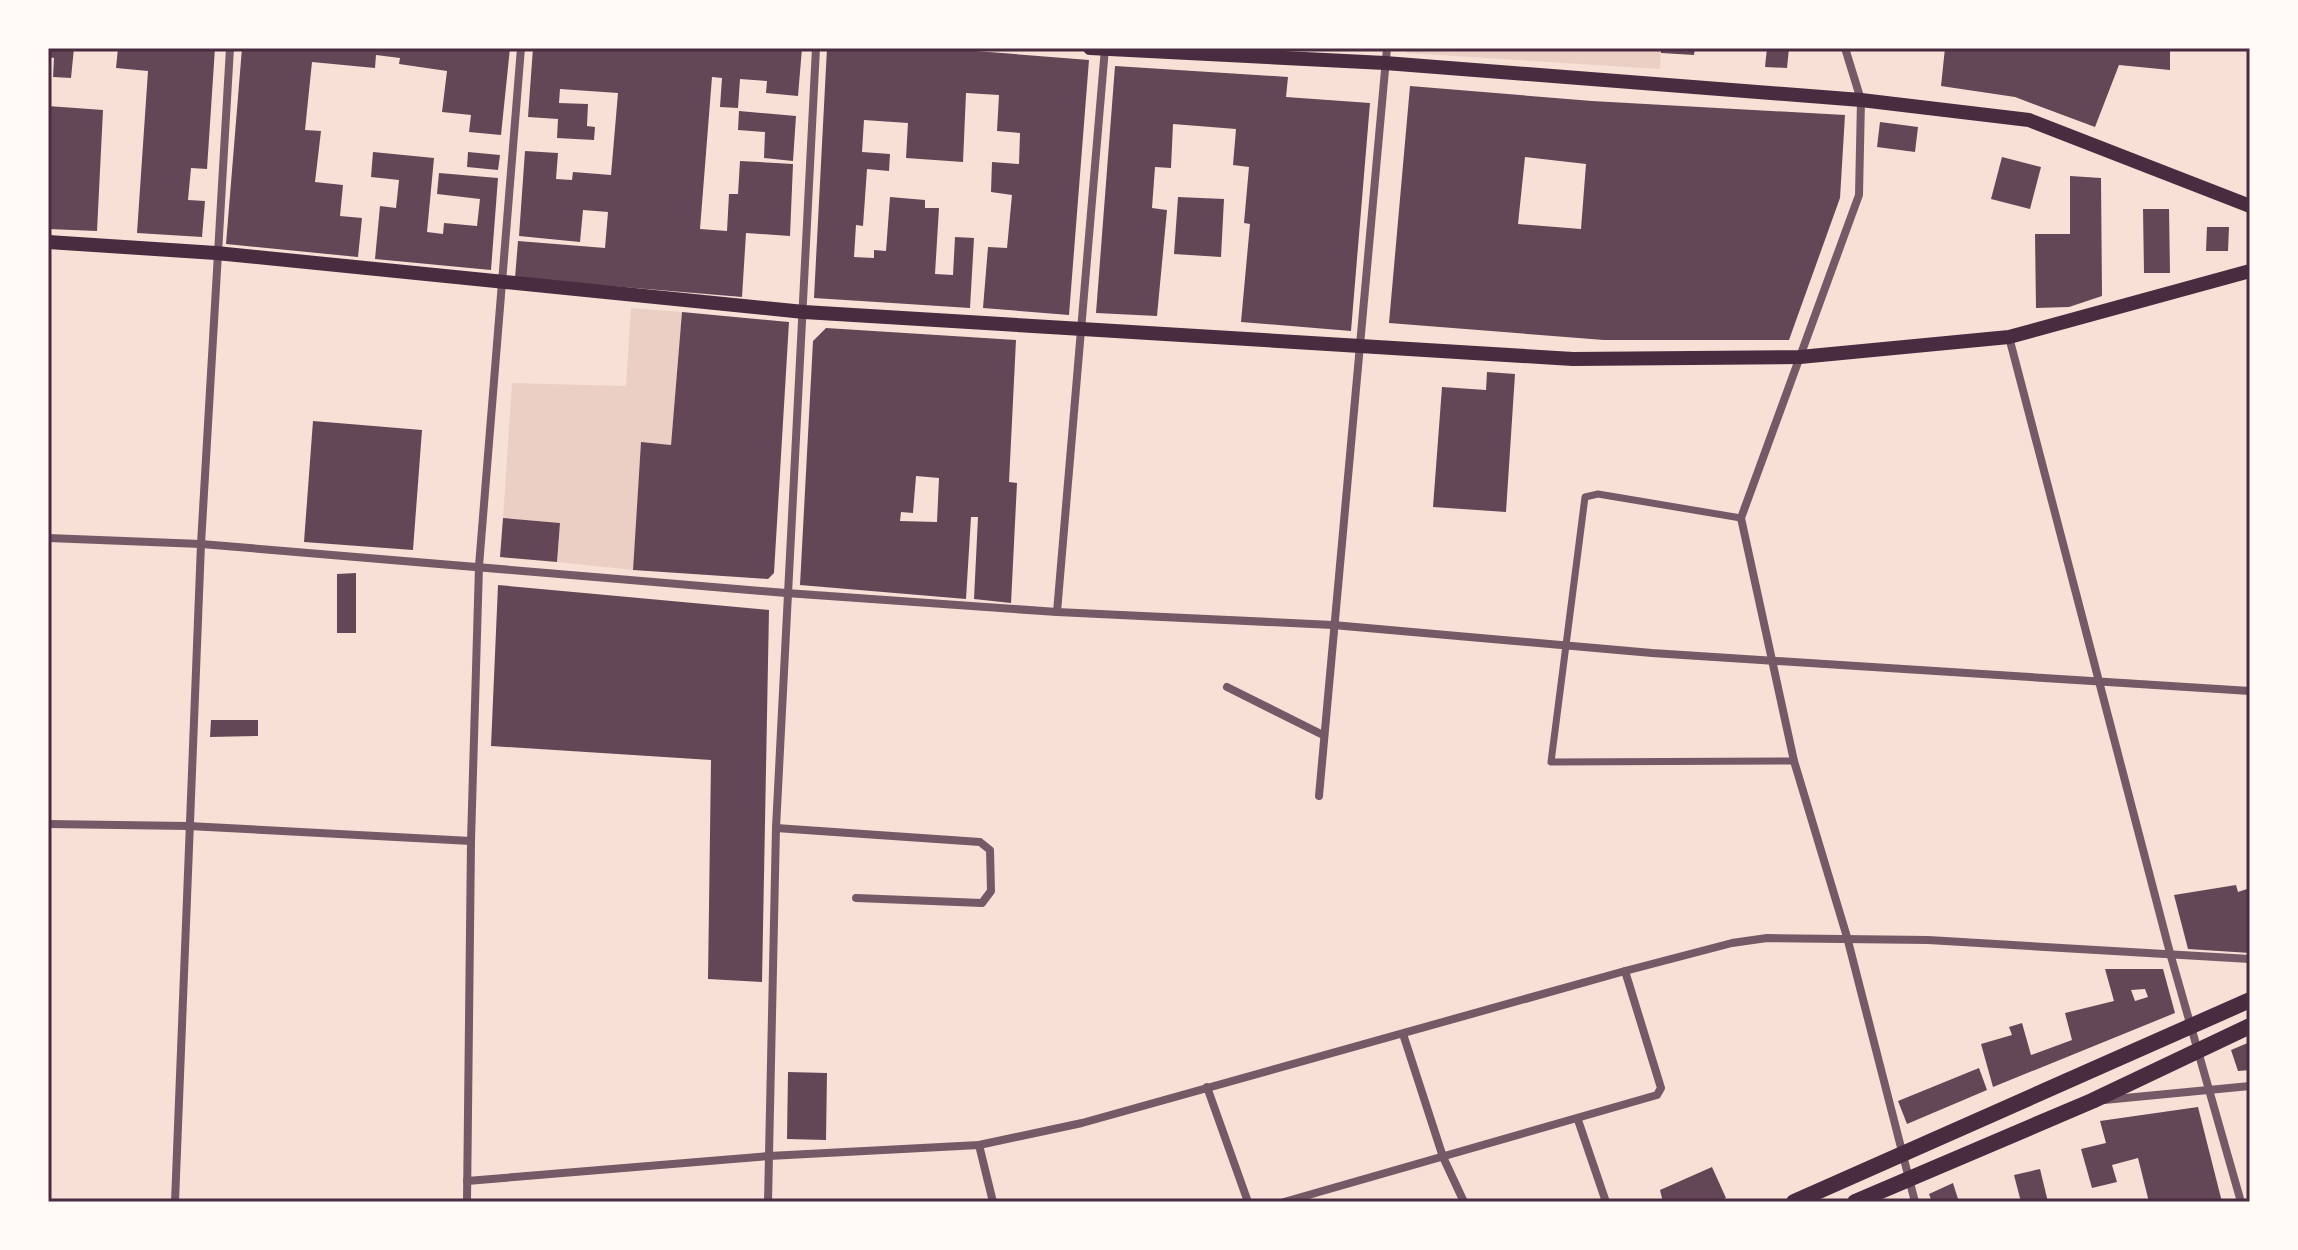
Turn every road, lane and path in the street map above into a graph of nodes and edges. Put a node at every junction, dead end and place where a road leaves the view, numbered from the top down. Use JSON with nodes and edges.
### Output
{"nodes":[{"id":1,"x":230,"y":48,"type":"edge"},
{"id":2,"x":521,"y":48,"type":"edge"},
{"id":3,"x":816,"y":48,"type":"edge"},
{"id":4,"x":1090,"y":48,"type":"edge"},
{"id":5,"x":1845,"y":48,"type":"edge"},
{"id":6,"x":1105,"y":49,"type":"edge"},
{"id":7,"x":1386,"y":56,"type":"edge"},
{"id":8,"x":1861,"y":100,"type":"junction"},
{"id":9,"x":2250,"y":206,"type":"edge"},
{"id":10,"x":48,"y":242,"type":"edge"},
{"id":11,"x":216,"y":253,"type":"junction"},
{"id":12,"x":2250,"y":271,"type":"edge"},
{"id":13,"x":501,"y":282,"type":"junction"},
{"id":14,"x":804,"y":312,"type":"junction"},
{"id":15,"x":1082,"y":330,"type":"junction"},
{"id":16,"x":2009,"y":337,"type":"junction"},
{"id":17,"x":1360,"y":344,"type":"junction"},
{"id":18,"x":1800,"y":357,"type":"junction"},
{"id":19,"x":1741,"y":518,"type":"junction"},
{"id":20,"x":48,"y":538,"type":"edge"},
{"id":21,"x":201,"y":544,"type":"junction"},
{"id":22,"x":479,"y":566,"type":"junction"},
{"id":23,"x":786,"y":593,"type":"junction"},
{"id":24,"x":1057,"y":612,"type":"junction"},
{"id":25,"x":1333,"y":625,"type":"junction"},
{"id":26,"x":1563,"y":645,"type":"junction"},
{"id":27,"x":1770,"y":658,"type":"junction"},
{"id":28,"x":2100,"y":679,"type":"junction"},
{"id":29,"x":1227,"y":687,"type":"dead end"},
{"id":30,"x":2250,"y":691,"type":"edge"},
{"id":31,"x":1323,"y":735,"type":"junction"},
{"id":32,"x":1794,"y":761,"type":"junction"},
{"id":33,"x":1319,"y":796,"type":"dead end"},
{"id":34,"x":48,"y":824,"type":"edge"},
{"id":35,"x":188,"y":826,"type":"junction"},
{"id":36,"x":776,"y":828,"type":"junction"},
{"id":37,"x":471,"y":841,"type":"junction"},
{"id":38,"x":856,"y":898,"type":"dead end"},
{"id":39,"x":1847,"y":937,"type":"junction"},
{"id":40,"x":2170,"y":953,"type":"junction"},
{"id":41,"x":2250,"y":959,"type":"edge"},
{"id":42,"x":1625,"y":971,"type":"junction"},
{"id":43,"x":2250,"y":1000,"type":"edge"},
{"id":44,"x":2193,"y":1025,"type":"junction"},
{"id":45,"x":2250,"y":1026,"type":"edge"},
{"id":46,"x":1403,"y":1034,"type":"junction"},
{"id":47,"x":2200,"y":1050,"type":"junction"},
{"id":48,"x":2250,"y":1086,"type":"edge"},
{"id":49,"x":1207,"y":1087,"type":"junction"},
{"id":50,"x":2209,"y":1091,"type":"junction"},
{"id":51,"x":2092,"y":1101,"type":"junction"},
{"id":52,"x":1578,"y":1120,"type":"junction"},
{"id":53,"x":979,"y":1145,"type":"junction"},
{"id":54,"x":1902,"y":1155,"type":"junction"},
{"id":55,"x":769,"y":1156,"type":"junction"},
{"id":56,"x":1443,"y":1157,"type":"junction"},
{"id":57,"x":1909,"y":1178,"type":"junction"},
{"id":58,"x":467,"y":1181,"type":"junction"},
{"id":59,"x":1314,"y":1198,"type":"edge"},
{"id":60,"x":175,"y":1202,"type":"edge"},
{"id":61,"x":467,"y":1202,"type":"edge"},
{"id":62,"x":768,"y":1202,"type":"edge"},
{"id":63,"x":993,"y":1202,"type":"edge"},
{"id":64,"x":1248,"y":1202,"type":"edge"},
{"id":65,"x":1284,"y":1202,"type":"edge"},
{"id":66,"x":1464,"y":1202,"type":"edge"},
{"id":67,"x":1606,"y":1202,"type":"edge"},
{"id":68,"x":1794,"y":1202,"type":"edge"},
{"id":69,"x":1856,"y":1202,"type":"edge"},
{"id":70,"x":1915,"y":1202,"type":"edge"},
{"id":71,"x":2241,"y":1202,"type":"edge"}],
"edges":[{"from":1,"to":11,"type":"street"},
{"from":2,"to":13,"type":"street"},
{"from":3,"to":14,"type":"street"},
{"from":4,"to":6,"type":"main road"},
{"from":5,"to":8,"type":"street"},
{"from":6,"to":7,"type":"main road"},
{"from":6,"to":15,"type":"street"},
{"from":7,"to":8,"type":"main road"},
{"from":7,"to":17,"type":"street"},
{"from":8,"to":9,"type":"main road"},
{"from":8,"to":18,"type":"street"},
{"from":10,"to":11,"type":"main road"},
{"from":11,"to":13,"type":"main road"},
{"from":11,"to":21,"type":"street"},
{"from":12,"to":16,"type":"main road"},
{"from":13,"to":14,"type":"main road"},
{"from":13,"to":22,"type":"street"},
{"from":14,"to":15,"type":"main road"},
{"from":14,"to":23,"type":"street"},
{"from":15,"to":17,"type":"main road"},
{"from":15,"to":24,"type":"street"},
{"from":16,"to":18,"type":"main road"},
{"from":16,"to":28,"type":"street"},
{"from":17,"to":18,"type":"main road"},
{"from":17,"to":25,"type":"street"},
{"from":18,"to":19,"type":"street"},
{"from":19,"to":26,"type":"street"},
{"from":19,"to":27,"type":"street"},
{"from":20,"to":21,"type":"street"},
{"from":21,"to":22,"type":"street"},
{"from":21,"to":35,"type":"street"},
{"from":22,"to":23,"type":"street"},
{"from":22,"to":37,"type":"street"},
{"from":23,"to":24,"type":"street"},
{"from":23,"to":36,"type":"street"},
{"from":24,"to":25,"type":"street"},
{"from":25,"to":26,"type":"street"},
{"from":25,"to":31,"type":"street"},
{"from":26,"to":27,"type":"street"},
{"from":26,"to":32,"type":"street"},
{"from":27,"to":28,"type":"street"},
{"from":27,"to":32,"type":"street"},
{"from":28,"to":30,"type":"street"},
{"from":28,"to":40,"type":"street"},
{"from":29,"to":31,"type":"street"},
{"from":31,"to":33,"type":"street"},
{"from":32,"to":39,"type":"street"},
{"from":34,"to":35,"type":"street"},
{"from":35,"to":37,"type":"street"},
{"from":35,"to":60,"type":"street"},
{"from":36,"to":38,"type":"street"},
{"from":36,"to":55,"type":"street"},
{"from":37,"to":58,"type":"street"},
{"from":39,"to":40,"type":"street"},
{"from":39,"to":42,"type":"street"},
{"from":39,"to":54,"type":"street"},
{"from":40,"to":41,"type":"street"},
{"from":40,"to":44,"type":"street"},
{"from":42,"to":46,"type":"street"},
{"from":42,"to":52,"type":"street"},
{"from":43,"to":44,"type":"main road"},
{"from":44,"to":47,"type":"street"},
{"from":44,"to":54,"type":"main road"},
{"from":45,"to":47,"type":"main road"},
{"from":46,"to":49,"type":"street"},
{"from":46,"to":56,"type":"street"},
{"from":47,"to":50,"type":"street"},
{"from":47,"to":51,"type":"main road"},
{"from":48,"to":50,"type":"street"},
{"from":49,"to":53,"type":"street"},
{"from":49,"to":64,"type":"street"},
{"from":50,"to":51,"type":"street"},
{"from":50,"to":71,"type":"street"},
{"from":51,"to":57,"type":"main road"},
{"from":52,"to":56,"type":"street"},
{"from":52,"to":67,"type":"street"},
{"from":53,"to":55,"type":"street"},
{"from":53,"to":63,"type":"street"},
{"from":54,"to":57,"type":"street"},
{"from":54,"to":68,"type":"main road"},
{"from":55,"to":58,"type":"street"},
{"from":55,"to":62,"type":"street"},
{"from":56,"to":59,"type":"street"},
{"from":56,"to":66,"type":"street"},
{"from":57,"to":69,"type":"main road"},
{"from":57,"to":70,"type":"street"},
{"from":58,"to":61,"type":"street"},
{"from":59,"to":65,"type":"street"}]}
